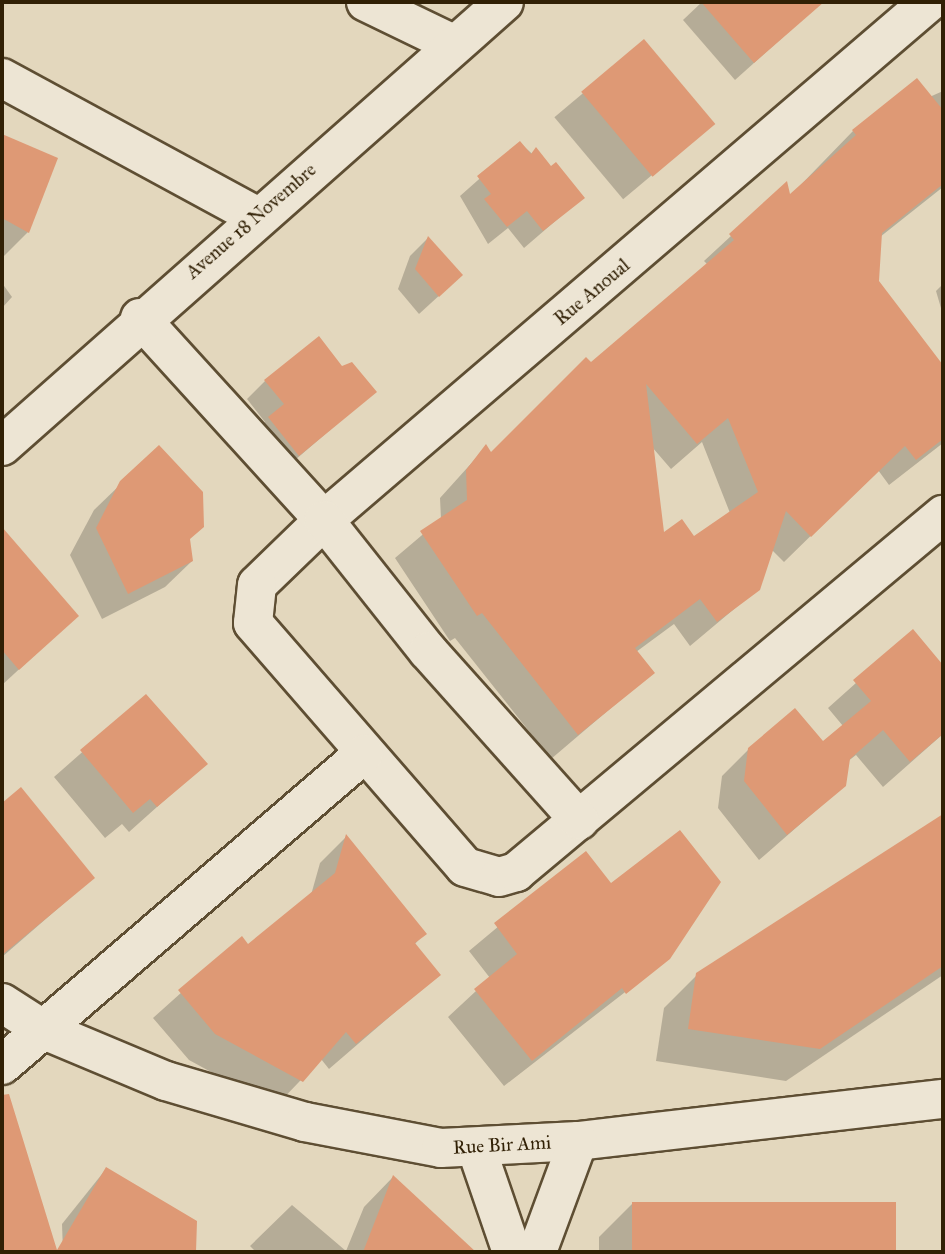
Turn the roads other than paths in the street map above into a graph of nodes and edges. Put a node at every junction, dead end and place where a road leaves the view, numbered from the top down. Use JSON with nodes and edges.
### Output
{"nodes":[{"id":1,"x":366,"y":2,"type":"edge"},
{"id":2,"x":504,"y":2,"type":"edge"},
{"id":3,"x":929,"y":2,"type":"edge"},
{"id":4,"x":453,"y":44,"type":"junction"},
{"id":5,"x":2,"y":78,"type":"edge"},
{"id":6,"x":256,"y":216,"type":"junction"},
{"id":7,"x":140,"y":318,"type":"junction"},
{"id":8,"x":2,"y":446,"type":"edge"},
{"id":9,"x":943,"y":514,"type":"edge"},
{"id":10,"x":324,"y":520,"type":"junction"},
{"id":11,"x":364,"y":754,"type":"junction"},
{"id":12,"x":579,"y":820,"type":"junction"},
{"id":13,"x":2,"y":1003,"type":"edge"},
{"id":14,"x":44,"y":1030,"type":"junction"},
{"id":15,"x":2,"y":1065,"type":"edge"},
{"id":16,"x":943,"y":1099,"type":"edge"},
{"id":17,"x":578,"y":1141,"type":"junction"},
{"id":18,"x":477,"y":1150,"type":"junction"},
{"id":19,"x":512,"y":1252,"type":"edge"},
{"id":20,"x":537,"y":1252,"type":"edge"}],
"edges":[{"from":1,"to":4,"type":"street"},
{"from":2,"to":4,"type":"street","name":"Avenue 18 Novembre"},
{"from":3,"to":10,"type":"street","name":"Rue Anoual"},
{"from":4,"to":6,"type":"street","name":"Avenue 18 Novembre"},
{"from":5,"to":6,"type":"street"},
{"from":6,"to":7,"type":"street","name":"Avenue 18 Novembre"},
{"from":7,"to":8,"type":"street","name":"Avenue 18 Novembre"},
{"from":7,"to":10,"type":"street"},
{"from":9,"to":12,"type":"street"},
{"from":10,"to":11,"type":"street","name":"Rue Anoual"},
{"from":10,"to":12,"type":"street"},
{"from":11,"to":12,"type":"street"},
{"from":11,"to":14,"type":"street"},
{"from":13,"to":14,"type":"street","name":"Rue Bir Ami"},
{"from":14,"to":15,"type":"street"},
{"from":14,"to":18,"type":"street","name":"Rue Bir Ami"},
{"from":16,"to":17,"type":"street","name":"Rue Bir Ami"},
{"from":17,"to":18,"type":"street","name":"Rue Bir Ami"},
{"from":17,"to":20,"type":"street"},
{"from":18,"to":19,"type":"street"}]}
